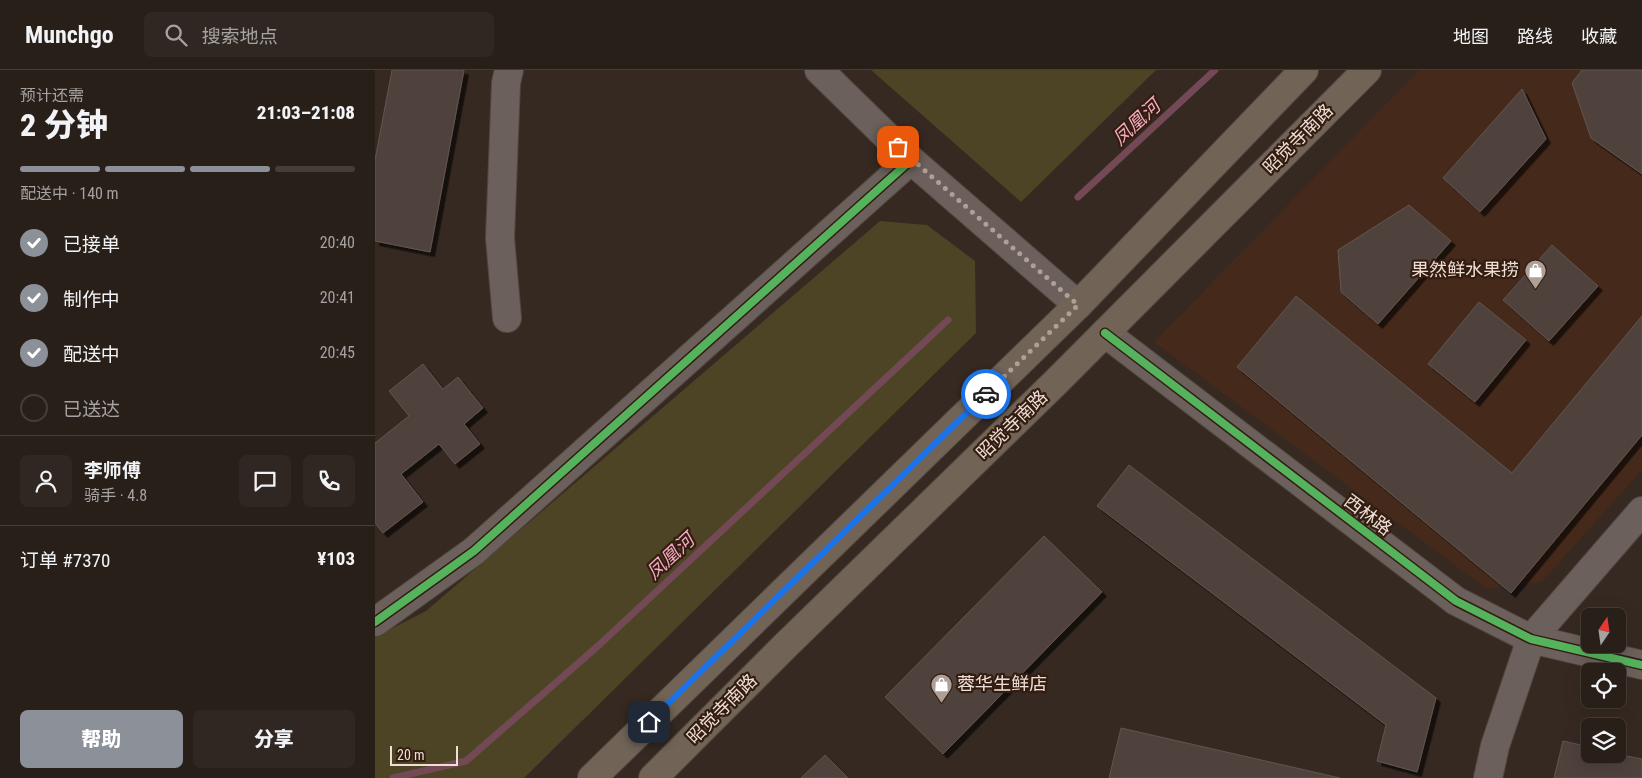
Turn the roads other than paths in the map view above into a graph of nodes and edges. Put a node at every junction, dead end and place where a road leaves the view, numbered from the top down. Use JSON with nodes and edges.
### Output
{"nodes":[{"id":1,"x":509,"y":70,"type":"edge"},
{"id":2,"x":819,"y":70,"type":"edge"},
{"id":3,"x":1304,"y":70,"type":"edge"},
{"id":4,"x":1367,"y":70,"type":"edge"},
{"id":5,"x":911,"y":160,"type":"junction"},
{"id":6,"x":1078,"y":305,"type":"junction"},
{"id":7,"x":507,"y":318,"type":"dead end"},
{"id":8,"x":1105,"y":333,"type":"junction"},
{"id":9,"x":1642,"y":511,"type":"edge"},
{"id":10,"x":375,"y":622,"type":"edge"},
{"id":11,"x":1531,"y":639,"type":"junction"},
{"id":12,"x":1642,"y":665,"type":"edge"},
{"id":13,"x":592,"y":778,"type":"edge"},
{"id":14,"x":653,"y":778,"type":"edge"},
{"id":15,"x":1488,"y":778,"type":"edge"}],
"edges":[{"from":1,"to":7,"type":"street"},
{"from":2,"to":5,"type":"street"},
{"from":3,"to":6,"type":"main road"},
{"from":4,"to":8,"type":"main road","name":"昭觉寺南路"},
{"from":5,"to":6,"type":"street"},
{"from":5,"to":10,"type":"street"},
{"from":6,"to":13,"type":"main road"},
{"from":8,"to":11,"type":"street","name":"西林路"},
{"from":8,"to":14,"type":"main road","name":"昭觉寺南路"},
{"from":9,"to":11,"type":"street"},
{"from":11,"to":12,"type":"street","name":"西林路"},
{"from":11,"to":15,"type":"street"}]}
